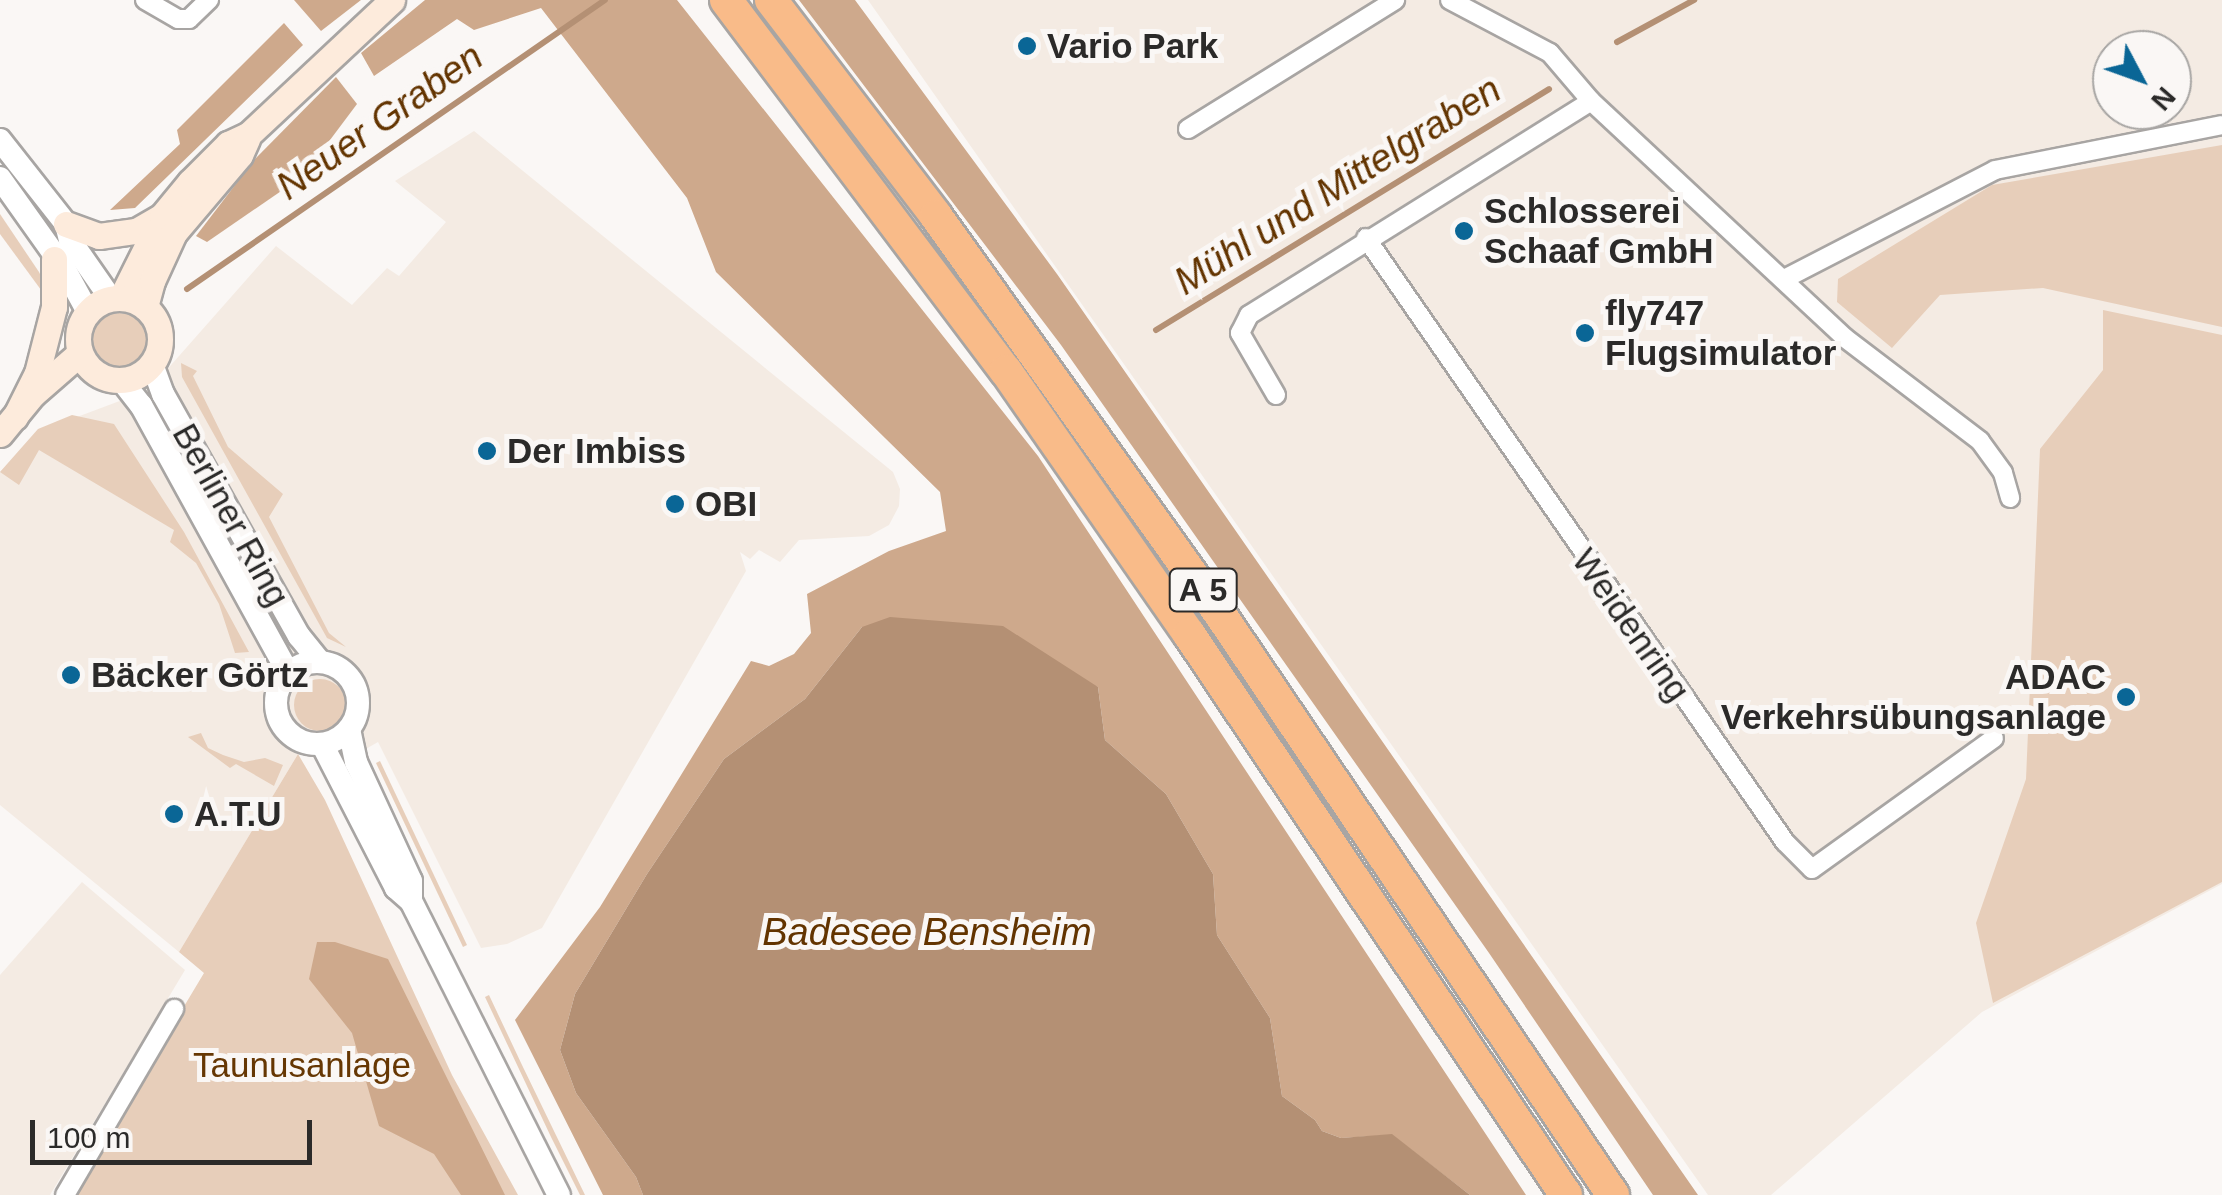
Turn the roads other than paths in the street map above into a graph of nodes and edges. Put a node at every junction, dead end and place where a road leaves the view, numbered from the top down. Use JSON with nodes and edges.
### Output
{"nodes":[{"id":1,"x":145,"y":0,"type":"edge"},
{"id":2,"x":209,"y":0,"type":"edge"},
{"id":3,"x":392,"y":0,"type":"edge"},
{"id":4,"x":726,"y":0,"type":"edge"},
{"id":5,"x":771,"y":0,"type":"edge"},
{"id":6,"x":1394,"y":0,"type":"edge"},
{"id":7,"x":1450,"y":0,"type":"edge"},
{"id":8,"x":1592,"y":100,"type":"junction"},
{"id":9,"x":2222,"y":126,"type":"edge"},
{"id":10,"x":1188,"y":129,"type":"dead end"},
{"id":11,"x":249,"y":134,"type":"junction"},
{"id":12,"x":0,"y":140,"type":"edge"},
{"id":13,"x":0,"y":178,"type":"edge"},
{"id":14,"x":162,"y":216,"type":"junction"},
{"id":15,"x":66,"y":224,"type":"junction"},
{"id":16,"x":1366,"y":238,"type":"junction"},
{"id":17,"x":54,"y":258,"type":"junction"},
{"id":18,"x":1784,"y":280,"type":"junction"},
{"id":19,"x":126,"y":301,"type":"junction"},
{"id":20,"x":88,"y":312,"type":"junction"},
{"id":21,"x":88,"y":363,"type":"junction"},
{"id":22,"x":152,"y":364,"type":"junction"},
{"id":23,"x":122,"y":380,"type":"junction"},
{"id":24,"x":1276,"y":395,"type":"dead end"},
{"id":25,"x":14,"y":419,"type":"edge"},
{"id":26,"x":2010,"y":498,"type":"dead end"},
{"id":27,"x":320,"y":662,"type":"junction"},
{"id":28,"x":289,"y":674,"type":"junction"},
{"id":29,"x":348,"y":729,"type":"junction"},
{"id":30,"x":1994,"y":738,"type":"dead end"},
{"id":31,"x":322,"y":744,"type":"junction"},
{"id":32,"x":412,"y":900,"type":"junction"},
{"id":33,"x":174,"y":1009,"type":"dead end"},
{"id":34,"x":65,"y":1195,"type":"edge"},
{"id":35,"x":559,"y":1195,"type":"edge"},
{"id":36,"x":1566,"y":1195,"type":"edge"},
{"id":37,"x":1613,"y":1195,"type":"edge"}],
"edges":[{"from":1,"to":2,"type":"street"},
{"from":3,"to":11,"type":"main road"},
{"from":4,"to":36,"type":"highway","number":"A 5"},
{"from":5,"to":37,"type":"highway","number":"A 5"},
{"from":6,"to":10,"type":"street"},
{"from":7,"to":8,"type":"street"},
{"from":8,"to":16,"type":"street"},
{"from":8,"to":18,"type":"street"},
{"from":9,"to":18,"type":"street"},
{"from":11,"to":14,"type":"main road"},
{"from":11,"to":19,"type":"main road"},
{"from":12,"to":15,"type":"street","name":"Berliner Ring"},
{"from":13,"to":17,"type":"street"},
{"from":14,"to":15,"type":"main road"},
{"from":14,"to":19,"type":"main road"},
{"from":15,"to":19,"type":"street","name":"Berliner Ring"},
{"from":16,"to":24,"type":"street"},
{"from":16,"to":30,"type":"street","name":"Weidenring"},
{"from":17,"to":20,"type":"street"},
{"from":17,"to":25,"type":"main road"},
{"from":18,"to":26,"type":"street"},
{"from":19,"to":20,"type":"main road"},
{"from":19,"to":22,"type":"main road","name":"Berliner Ring"},
{"from":20,"to":21,"type":"main road"},
{"from":21,"to":23,"type":"main road"},
{"from":21,"to":25,"type":"main road"},
{"from":22,"to":23,"type":"main road"},
{"from":22,"to":27,"type":"street","name":"Berliner Ring"},
{"from":23,"to":28,"type":"street","name":"Berliner Ring"},
{"from":27,"to":28,"type":"street"},
{"from":27,"to":29,"type":"street","name":"Berliner Ring"},
{"from":28,"to":31,"type":"street"},
{"from":29,"to":31,"type":"street"},
{"from":29,"to":32,"type":"street","name":"Berliner Ring"},
{"from":31,"to":32,"type":"street","name":"Berliner Ring"},
{"from":32,"to":35,"type":"street","name":"Berliner Ring"},
{"from":33,"to":34,"type":"street"}]}
